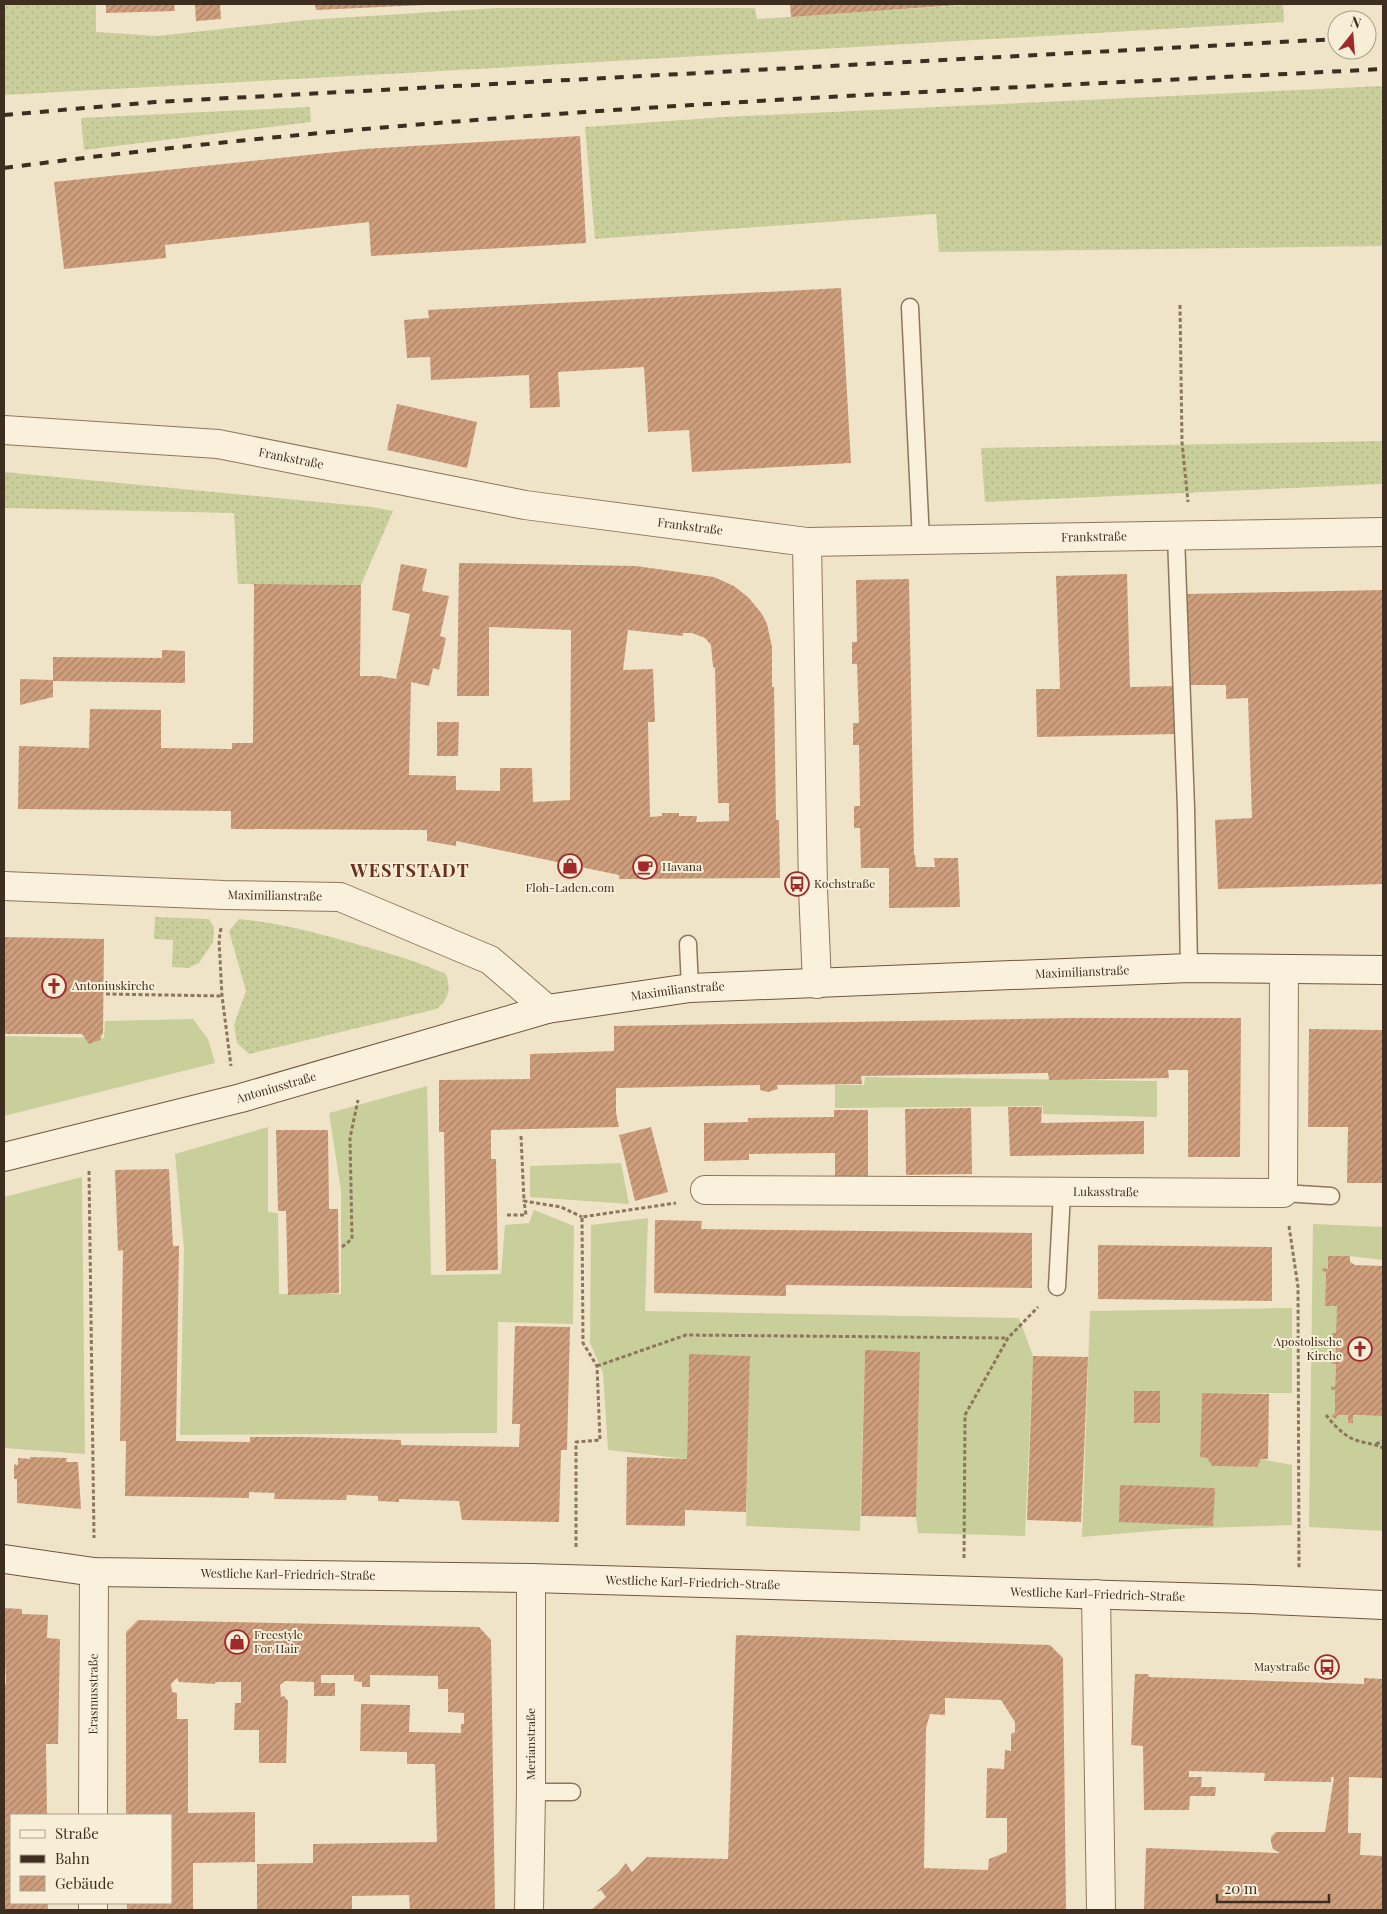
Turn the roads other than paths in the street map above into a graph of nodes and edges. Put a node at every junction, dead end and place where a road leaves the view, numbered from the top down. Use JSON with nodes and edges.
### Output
{"nodes":[{"id":1,"x":910,"y":307,"type":"dead end"},
{"id":2,"x":4,"y":430,"type":"edge"},
{"id":3,"x":1383,"y":532,"type":"edge"},
{"id":4,"x":1176,"y":536,"type":"junction"},
{"id":5,"x":921,"y":541,"type":"junction"},
{"id":6,"x":806,"y":542,"type":"junction"},
{"id":7,"x":4,"y":886,"type":"edge"},
{"id":8,"x":688,"y":944,"type":"dead end"},
{"id":9,"x":1189,"y":968,"type":"junction"},
{"id":10,"x":1284,"y":969,"type":"junction"},
{"id":11,"x":1383,"y":970,"type":"edge"},
{"id":12,"x":816,"y":984,"type":"junction"},
{"id":13,"x":690,"y":988,"type":"junction"},
{"id":14,"x":547,"y":1009,"type":"junction"},
{"id":15,"x":4,"y":1157,"type":"edge"},
{"id":16,"x":705,"y":1190,"type":"road end"},
{"id":17,"x":1062,"y":1193,"type":"junction"},
{"id":18,"x":1283,"y":1194,"type":"junction"},
{"id":19,"x":1331,"y":1196,"type":"dead end"},
{"id":20,"x":1057,"y":1287,"type":"road end"},
{"id":21,"x":4,"y":1560,"type":"edge"},
{"id":22,"x":94,"y":1572,"type":"junction"},
{"id":23,"x":531,"y":1578,"type":"junction"},
{"id":24,"x":1096,"y":1594,"type":"junction"},
{"id":25,"x":1383,"y":1605,"type":"edge"},
{"id":26,"x":532,"y":1792,"type":"junction"},
{"id":27,"x":572,"y":1792,"type":"dead end"},
{"id":28,"x":93,"y":1814,"type":"edge"},
{"id":29,"x":529,"y":1910,"type":"edge"},
{"id":30,"x":1101,"y":1910,"type":"edge"}],
"edges":[{"from":1,"to":5,"type":"lane"},
{"from":2,"to":6,"type":"street","name":"Frankstraße"},
{"from":3,"to":4,"type":"street","name":"Frankstraße"},
{"from":4,"to":5,"type":"street","name":"Frankstraße"},
{"from":4,"to":9,"type":"lane"},
{"from":5,"to":6,"type":"street","name":"Frankstraße"},
{"from":6,"to":12,"type":"street"},
{"from":7,"to":14,"type":"street","name":"Maximilianstraße"},
{"from":8,"to":13,"type":"lane"},
{"from":9,"to":10,"type":"street","name":"Maximilianstraße"},
{"from":9,"to":12,"type":"street","name":"Maximilianstraße"},
{"from":10,"to":11,"type":"street","name":"Maximilianstraße"},
{"from":10,"to":18,"type":"street"},
{"from":12,"to":13,"type":"street","name":"Maximilianstraße"},
{"from":13,"to":14,"type":"street","name":"Maximilianstraße"},
{"from":14,"to":15,"type":"street","name":"Antoniusstraße"},
{"from":16,"to":17,"type":"street","name":"Lukasstraße"},
{"from":17,"to":18,"type":"street","name":"Lukasstraße"},
{"from":17,"to":20,"type":"lane"},
{"from":18,"to":19,"type":"lane"},
{"from":21,"to":22,"type":"street","name":"Westliche Karl-Friedrich-Straße"},
{"from":22,"to":23,"type":"street","name":"Westliche Karl-Friedrich-Straße"},
{"from":22,"to":28,"type":"street","name":"Erasmusstraße"},
{"from":23,"to":24,"type":"street","name":"Westliche Karl-Friedrich-Straße"},
{"from":23,"to":26,"type":"street","name":"Merianstraße"},
{"from":24,"to":25,"type":"street","name":"Westliche Karl-Friedrich-Straße"},
{"from":24,"to":30,"type":"street"},
{"from":26,"to":27,"type":"lane"},
{"from":26,"to":29,"type":"street","name":"Merianstraße"}]}
